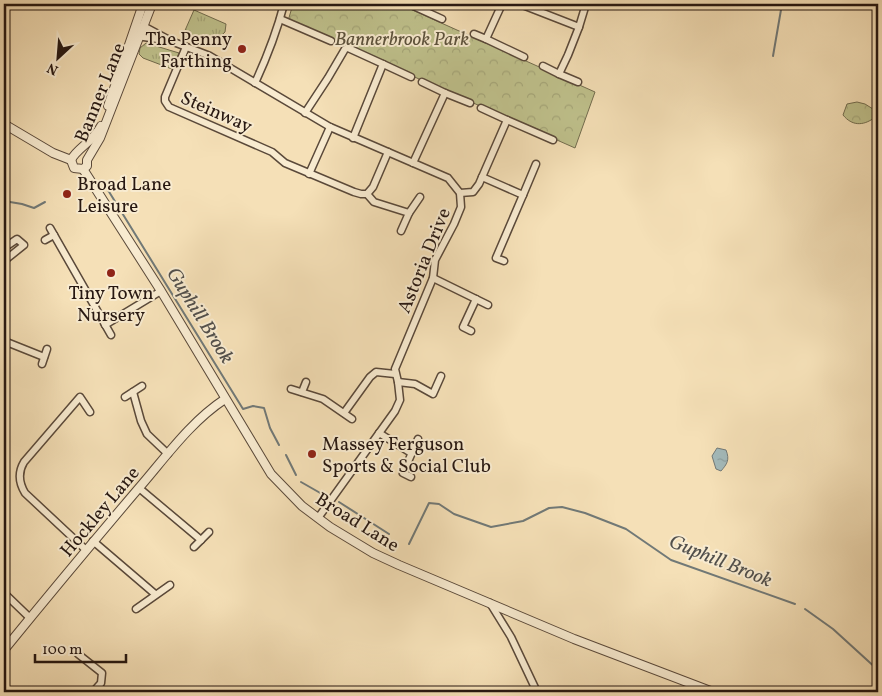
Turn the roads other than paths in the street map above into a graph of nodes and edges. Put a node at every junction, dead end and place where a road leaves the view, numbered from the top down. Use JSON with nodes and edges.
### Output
{"nodes":[{"id":1,"x":143,"y":4,"type":"edge"},
{"id":2,"x":152,"y":4,"type":"edge"},
{"id":3,"x":284,"y":4,"type":"edge"},
{"id":4,"x":502,"y":4,"type":"edge"},
{"id":5,"x":520,"y":4,"type":"edge"},
{"id":6,"x":586,"y":4,"type":"edge"},
{"id":7,"x":414,"y":5,"type":"edge"},
{"id":8,"x":280,"y":19,"type":"junction"},
{"id":9,"x":442,"y":19,"type":"dead end"},
{"id":10,"x":144,"y":26,"type":"junction"},
{"id":11,"x":579,"y":27,"type":"junction"},
{"id":12,"x":474,"y":34,"type":"dead end"},
{"id":13,"x":136,"y":35,"type":"junction"},
{"id":14,"x":486,"y":39,"type":"junction"},
{"id":15,"x":171,"y":41,"type":"junction"},
{"id":16,"x":331,"y":41,"type":"dead end"},
{"id":17,"x":186,"y":47,"type":"junction"},
{"id":18,"x":524,"y":57,"type":"dead end"},
{"id":19,"x":383,"y":64,"type":"junction"},
{"id":20,"x":543,"y":66,"type":"dead end"},
{"id":21,"x":559,"y":74,"type":"junction"},
{"id":22,"x":411,"y":77,"type":"dead end"},
{"id":23,"x":422,"y":82,"type":"dead end"},
{"id":24,"x":578,"y":82,"type":"dead end"},
{"id":25,"x":255,"y":83,"type":"junction"},
{"id":26,"x":445,"y":93,"type":"junction"},
{"id":27,"x":470,"y":104,"type":"dead end"},
{"id":28,"x":481,"y":108,"type":"dead end"},
{"id":29,"x":305,"y":113,"type":"junction"},
{"id":30,"x":507,"y":120,"type":"junction"},
{"id":31,"x":4,"y":124,"type":"edge"},
{"id":32,"x":330,"y":127,"type":"junction"},
{"id":33,"x":353,"y":138,"type":"junction"},
{"id":34,"x":553,"y":140,"type":"dead end"},
{"id":35,"x":388,"y":152,"type":"junction"},
{"id":36,"x":74,"y":157,"type":"junction"},
{"id":37,"x":88,"y":160,"type":"junction"},
{"id":38,"x":413,"y":163,"type":"junction"},
{"id":39,"x":536,"y":164,"type":"dead end"},
{"id":40,"x":83,"y":169,"type":"junction"},
{"id":41,"x":309,"y":174,"type":"junction"},
{"id":42,"x":482,"y":177,"type":"junction"},
{"id":43,"x":460,"y":193,"type":"junction"},
{"id":44,"x":367,"y":194,"type":"junction"},
{"id":45,"x":523,"y":195,"type":"junction"},
{"id":46,"x":420,"y":197,"type":"dead end"},
{"id":47,"x":408,"y":213,"type":"junction"},
{"id":48,"x":50,"y":228,"type":"dead end"},
{"id":49,"x":401,"y":231,"type":"dead end"},
{"id":50,"x":54,"y":235,"type":"junction"},
{"id":51,"x":45,"y":240,"type":"dead end"},
{"id":52,"x":4,"y":248,"type":"edge"},
{"id":53,"x":488,"y":254,"type":"dead end"},
{"id":54,"x":496,"y":258,"type":"junction"},
{"id":55,"x":4,"y":260,"type":"edge"},
{"id":56,"x":504,"y":261,"type":"dead end"},
{"id":57,"x":433,"y":278,"type":"junction"},
{"id":58,"x":160,"y":291,"type":"junction"},
{"id":59,"x":476,"y":299,"type":"junction"},
{"id":60,"x":488,"y":305,"type":"dead end"},
{"id":61,"x":456,"y":324,"type":"dead end"},
{"id":62,"x":105,"y":325,"type":"junction"},
{"id":63,"x":463,"y":327,"type":"junction"},
{"id":64,"x":471,"y":331,"type":"dead end"},
{"id":65,"x":111,"y":335,"type":"dead end"},
{"id":66,"x":4,"y":341,"type":"edge"},
{"id":67,"x":48,"y":349,"type":"dead end"},
{"id":68,"x":395,"y":374,"type":"junction"},
{"id":69,"x":441,"y":376,"type":"dead end"},
{"id":70,"x":306,"y":382,"type":"dead end"},
{"id":71,"x":398,"y":382,"type":"junction"},
{"id":72,"x":142,"y":386,"type":"dead end"},
{"id":73,"x":291,"y":390,"type":"dead end"},
{"id":74,"x":133,"y":392,"type":"junction"},
{"id":75,"x":302,"y":392,"type":"junction"},
{"id":76,"x":432,"y":394,"type":"junction"},
{"id":77,"x":125,"y":397,"type":"dead end"},
{"id":78,"x":225,"y":399,"type":"junction"},
{"id":79,"x":430,"y":401,"type":"dead end"},
{"id":80,"x":90,"y":412,"type":"dead end"},
{"id":81,"x":344,"y":413,"type":"junction"},
{"id":82,"x":352,"y":419,"type":"dead end"},
{"id":83,"x":379,"y":434,"type":"junction"},
{"id":84,"x":418,"y":439,"type":"dead end"},
{"id":85,"x":411,"y":453,"type":"junction"},
{"id":86,"x":168,"y":454,"type":"junction"},
{"id":87,"x":410,"y":477,"type":"dead end"},
{"id":88,"x":139,"y":488,"type":"junction"},
{"id":89,"x":318,"y":518,"type":"junction"},
{"id":90,"x":208,"y":532,"type":"dead end"},
{"id":91,"x":202,"y":540,"type":"junction"},
{"id":92,"x":93,"y":541,"type":"junction"},
{"id":93,"x":194,"y":547,"type":"dead end"},
{"id":94,"x":86,"y":550,"type":"junction"},
{"id":95,"x":170,"y":585,"type":"dead end"},
{"id":96,"x":4,"y":593,"type":"edge"},
{"id":97,"x":155,"y":594,"type":"junction"},
{"id":98,"x":490,"y":603,"type":"junction"},
{"id":99,"x":136,"y":609,"type":"dead end"},
{"id":100,"x":30,"y":618,"type":"junction"},
{"id":101,"x":4,"y":650,"type":"edge"},
{"id":102,"x":78,"y":654,"type":"dead end"},
{"id":103,"x":93,"y":692,"type":"edge"},
{"id":104,"x":537,"y":692,"type":"edge"},
{"id":105,"x":714,"y":692,"type":"edge"}],
"edges":[{"from":1,"to":13,"type":"street","name":"Banner Lane"},
{"from":2,"to":10,"type":"street","name":"Banner Lane"},
{"from":3,"to":8,"type":"street"},
{"from":4,"to":14,"type":"street"},
{"from":5,"to":11,"type":"street"},
{"from":6,"to":11,"type":"street"},
{"from":7,"to":9,"type":"street"},
{"from":8,"to":16,"type":"street"},
{"from":8,"to":25,"type":"street"},
{"from":10,"to":13,"type":"street","name":"Banner Lane"},
{"from":10,"to":15,"type":"street","name":"Astoria Drive"},
{"from":11,"to":21,"type":"street"},
{"from":12,"to":14,"type":"street"},
{"from":13,"to":15,"type":"street","name":"Astoria Drive"},
{"from":13,"to":36,"type":"street","name":"Banner Lane"},
{"from":13,"to":37,"type":"street","name":"Banner Lane"},
{"from":14,"to":18,"type":"street"},
{"from":15,"to":17,"type":"street","name":"Astoria Drive"},
{"from":17,"to":25,"type":"street","name":"Astoria Drive"},
{"from":17,"to":41,"type":"street","name":"Steinway"},
{"from":19,"to":22,"type":"street"},
{"from":19,"to":29,"type":"street"},
{"from":19,"to":33,"type":"street"},
{"from":20,"to":21,"type":"street"},
{"from":21,"to":24,"type":"street"},
{"from":23,"to":26,"type":"street"},
{"from":25,"to":29,"type":"street","name":"Astoria Drive"},
{"from":26,"to":27,"type":"street"},
{"from":26,"to":38,"type":"street"},
{"from":28,"to":30,"type":"street"},
{"from":29,"to":32,"type":"street","name":"Astoria Drive"},
{"from":30,"to":34,"type":"street"},
{"from":30,"to":42,"type":"street"},
{"from":31,"to":36,"type":"street"},
{"from":32,"to":33,"type":"street","name":"Astoria Drive"},
{"from":32,"to":41,"type":"street"},
{"from":33,"to":35,"type":"street","name":"Astoria Drive"},
{"from":35,"to":38,"type":"street","name":"Astoria Drive"},
{"from":35,"to":44,"type":"street"},
{"from":36,"to":37,"type":"street"},
{"from":36,"to":40,"type":"street"},
{"from":37,"to":40,"type":"street"},
{"from":38,"to":43,"type":"street","name":"Astoria Drive"},
{"from":39,"to":45,"type":"street"},
{"from":40,"to":58,"type":"street","name":"Broad Lane"},
{"from":41,"to":44,"type":"street","name":"Steinway"},
{"from":42,"to":43,"type":"street"},
{"from":42,"to":45,"type":"street"},
{"from":43,"to":57,"type":"street","name":"Astoria Drive"},
{"from":44,"to":47,"type":"street","name":"Steinway"},
{"from":45,"to":54,"type":"street"},
{"from":46,"to":47,"type":"street"},
{"from":47,"to":49,"type":"street"},
{"from":48,"to":50,"type":"street"},
{"from":50,"to":51,"type":"street"},
{"from":50,"to":62,"type":"street"},
{"from":52,"to":55,"type":"street"},
{"from":53,"to":54,"type":"street"},
{"from":54,"to":56,"type":"street"},
{"from":57,"to":59,"type":"street"},
{"from":57,"to":68,"type":"street","name":"Astoria Drive"},
{"from":58,"to":62,"type":"street"},
{"from":58,"to":78,"type":"street","name":"Broad Lane"},
{"from":59,"to":60,"type":"street"},
{"from":59,"to":63,"type":"street"},
{"from":61,"to":63,"type":"street"},
{"from":62,"to":65,"type":"street"},
{"from":63,"to":64,"type":"street"},
{"from":66,"to":67,"type":"street"},
{"from":68,"to":71,"type":"street"},
{"from":68,"to":81,"type":"street"},
{"from":69,"to":76,"type":"street"},
{"from":70,"to":75,"type":"street"},
{"from":71,"to":76,"type":"street"},
{"from":71,"to":83,"type":"street"},
{"from":72,"to":74,"type":"street"},
{"from":73,"to":75,"type":"street"},
{"from":74,"to":77,"type":"street"},
{"from":74,"to":86,"type":"street"},
{"from":75,"to":81,"type":"street"},
{"from":76,"to":79,"type":"street"},
{"from":78,"to":86,"type":"street","name":"Hockley Lane"},
{"from":78,"to":89,"type":"street","name":"Broad Lane"},
{"from":80,"to":94,"type":"street"},
{"from":81,"to":82,"type":"street"},
{"from":83,"to":85,"type":"street"},
{"from":83,"to":89,"type":"street"},
{"from":84,"to":85,"type":"street"},
{"from":85,"to":87,"type":"street"},
{"from":86,"to":88,"type":"street","name":"Hockley Lane"},
{"from":88,"to":91,"type":"street"},
{"from":88,"to":92,"type":"street","name":"Hockley Lane"},
{"from":89,"to":98,"type":"street","name":"Broad Lane"},
{"from":90,"to":91,"type":"street"},
{"from":91,"to":93,"type":"street"},
{"from":92,"to":94,"type":"street","name":"Hockley Lane"},
{"from":92,"to":97,"type":"street"},
{"from":94,"to":100,"type":"street","name":"Hockley Lane"},
{"from":95,"to":97,"type":"street"},
{"from":96,"to":100,"type":"street"},
{"from":97,"to":99,"type":"street"},
{"from":98,"to":104,"type":"street"},
{"from":98,"to":105,"type":"street","name":"Broad Lane"},
{"from":100,"to":101,"type":"street","name":"Hockley Lane"},
{"from":102,"to":103,"type":"street"}]}
